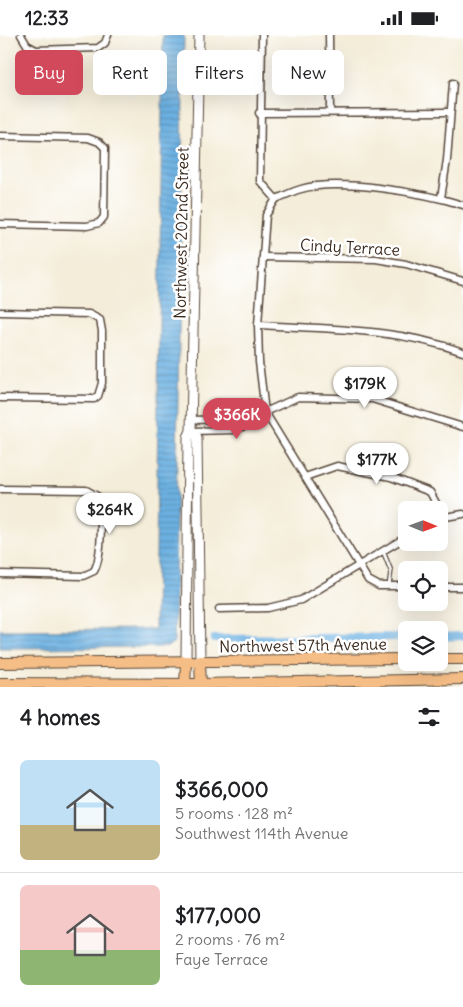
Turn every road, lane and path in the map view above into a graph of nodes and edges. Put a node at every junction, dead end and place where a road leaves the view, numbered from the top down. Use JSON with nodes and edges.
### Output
{"nodes":[{"id":1,"x":21,"y":35,"type":"edge"},
{"id":2,"x":108,"y":35,"type":"edge"},
{"id":3,"x":199,"y":35,"type":"edge"},
{"id":4,"x":262,"y":35,"type":"edge"},
{"id":5,"x":328,"y":35,"type":"edge"},
{"id":6,"x":453,"y":83,"type":"dead end"},
{"id":7,"x":330,"y":111,"type":"junction"},
{"id":8,"x":450,"y":112,"type":"junction"},
{"id":9,"x":259,"y":113,"type":"junction"},
{"id":10,"x":0,"y":136,"type":"edge"},
{"id":11,"x":442,"y":198,"type":"junction"},
{"id":12,"x":276,"y":199,"type":"junction"},
{"id":13,"x":463,"y":205,"type":"edge"},
{"id":14,"x":0,"y":225,"type":"edge"},
{"id":15,"x":263,"y":257,"type":"junction"},
{"id":16,"x":463,"y":281,"type":"edge"},
{"id":17,"x":0,"y":313,"type":"edge"},
{"id":18,"x":258,"y":325,"type":"junction"},
{"id":19,"x":463,"y":352,"type":"edge"},
{"id":20,"x":0,"y":398,"type":"edge"},
{"id":21,"x":265,"y":412,"type":"junction"},
{"id":22,"x":244,"y":416,"type":"junction"},
{"id":23,"x":226,"y":419,"type":"junction"},
{"id":24,"x":191,"y":420,"type":"junction"},
{"id":25,"x":247,"y":426,"type":"junction"},
{"id":26,"x":463,"y":427,"type":"edge"},
{"id":27,"x":226,"y":430,"type":"junction"},
{"id":28,"x":191,"y":431,"type":"junction"},
{"id":29,"x":305,"y":477,"type":"junction"},
{"id":30,"x":0,"y":489,"type":"edge"},
{"id":31,"x":434,"y":501,"type":"edge"},
{"id":32,"x":463,"y":514,"type":"edge"},
{"id":33,"x":448,"y":516,"type":"edge"},
{"id":34,"x":398,"y":542,"type":"edge"},
{"id":35,"x":383,"y":551,"type":"junction"},
{"id":36,"x":357,"y":565,"type":"junction"},
{"id":37,"x":0,"y":574,"type":"edge"},
{"id":38,"x":388,"y":586,"type":"junction"},
{"id":39,"x":398,"y":587,"type":"edge"},
{"id":40,"x":448,"y":587,"type":"edge"},
{"id":41,"x":463,"y":587,"type":"edge"},
{"id":42,"x":219,"y":609,"type":"dead end"},
{"id":43,"x":398,"y":659,"type":"edge"},
{"id":44,"x":448,"y":659,"type":"edge"},
{"id":45,"x":463,"y":659,"type":"edge"},
{"id":46,"x":186,"y":661,"type":"junction"},
{"id":47,"x":200,"y":661,"type":"junction"},
{"id":48,"x":0,"y":663,"type":"edge"},
{"id":49,"x":463,"y":679,"type":"edge"},
{"id":50,"x":0,"y":683,"type":"edge"},
{"id":51,"x":185,"y":686,"type":"edge"},
{"id":52,"x":201,"y":686,"type":"edge"}],
"edges":[{"from":1,"to":2,"type":"street"},
{"from":3,"to":24,"type":"street","name":"Northwest 202nd Street"},
{"from":4,"to":9,"type":"street"},
{"from":5,"to":7,"type":"street"},
{"from":6,"to":8,"type":"street"},
{"from":7,"to":8,"type":"street"},
{"from":7,"to":9,"type":"street"},
{"from":8,"to":11,"type":"street"},
{"from":9,"to":12,"type":"street"},
{"from":10,"to":14,"type":"street"},
{"from":11,"to":12,"type":"street"},
{"from":11,"to":13,"type":"street"},
{"from":12,"to":15,"type":"street"},
{"from":15,"to":16,"type":"street","name":"Cindy Terrace"},
{"from":15,"to":18,"type":"street"},
{"from":17,"to":20,"type":"street"},
{"from":18,"to":19,"type":"street"},
{"from":18,"to":21,"type":"street"},
{"from":21,"to":22,"type":"street"},
{"from":21,"to":25,"type":"street"},
{"from":21,"to":26,"type":"street"},
{"from":21,"to":29,"type":"street"},
{"from":22,"to":23,"type":"street"},
{"from":22,"to":25,"type":"street"},
{"from":23,"to":24,"type":"street"},
{"from":23,"to":27,"type":"street"},
{"from":24,"to":28,"type":"street","name":"Northwest 202nd Street"},
{"from":25,"to":27,"type":"street"},
{"from":27,"to":28,"type":"street"},
{"from":28,"to":46,"type":"street","name":"Northwest 202nd Street"},
{"from":28,"to":47,"type":"street","name":"Northwest 202nd Street"},
{"from":29,"to":31,"type":"street"},
{"from":29,"to":36,"type":"street"},
{"from":30,"to":37,"type":"street"},
{"from":32,"to":33,"type":"street"},
{"from":34,"to":35,"type":"street"},
{"from":35,"to":36,"type":"street"},
{"from":35,"to":38,"type":"lane"},
{"from":36,"to":38,"type":"street"},
{"from":36,"to":42,"type":"street"},
{"from":38,"to":39,"type":"street"},
{"from":40,"to":41,"type":"street"},
{"from":43,"to":47,"type":"main road","name":"Northwest 57th Avenue"},
{"from":44,"to":45,"type":"main road"},
{"from":46,"to":47,"type":"main road","name":"Northwest 57th Avenue"},
{"from":46,"to":48,"type":"main road","name":"Northwest 57th Avenue"},
{"from":46,"to":51,"type":"main road","name":"Northwest 202nd Street"},
{"from":47,"to":52,"type":"main road","name":"Northwest 202nd Street"},
{"from":49,"to":52,"type":"main road"},
{"from":50,"to":51,"type":"main road"},
{"from":51,"to":52,"type":"main road"}]}
